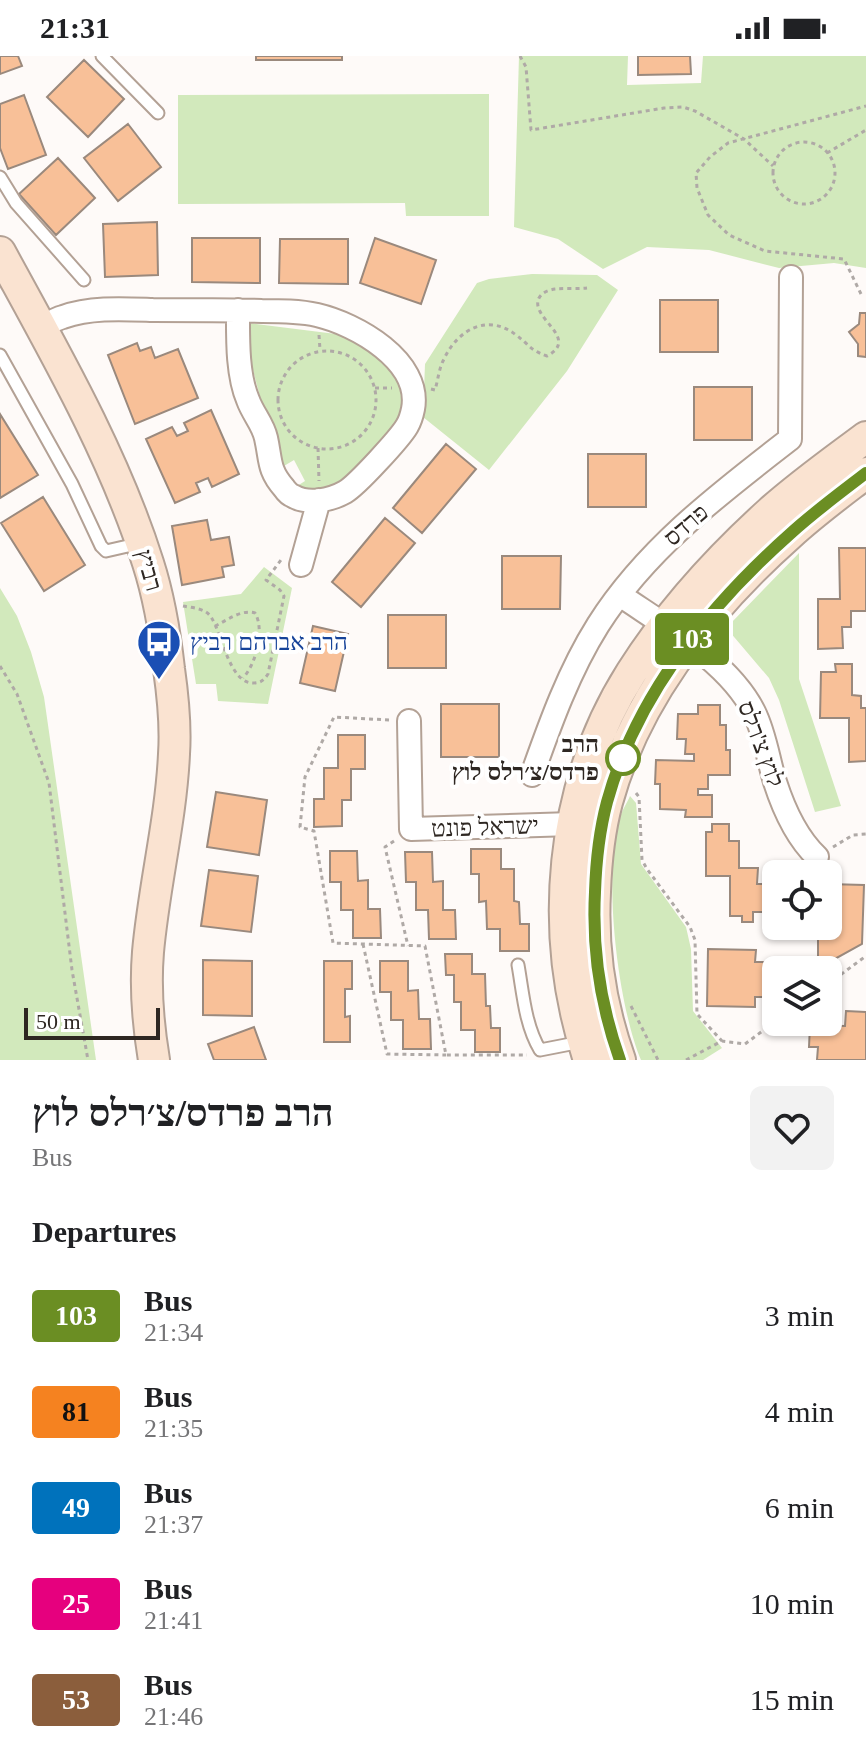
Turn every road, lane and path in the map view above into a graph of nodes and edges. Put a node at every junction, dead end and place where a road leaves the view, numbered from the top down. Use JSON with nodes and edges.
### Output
{"nodes":[{"id":1,"x":102,"y":56,"type":"edge"},
{"id":2,"x":520,"y":56,"type":"edge"},
{"id":3,"x":866,"y":106,"type":"edge"},
{"id":4,"x":158,"y":113,"type":"dead end"},
{"id":5,"x":866,"y":130,"type":"edge"},
{"id":6,"x":744,"y":139,"type":"junction"},
{"id":7,"x":827,"y":153,"type":"junction"},
{"id":8,"x":773,"y":166,"type":"junction"},
{"id":9,"x":0,"y":177,"type":"edge"},
{"id":10,"x":0,"y":252,"type":"edge"},
{"id":11,"x":791,"y":277,"type":"dead end"},
{"id":12,"x":84,"y":280,"type":"dead end"},
{"id":13,"x":587,"y":288,"type":"dead end"},
{"id":14,"x":861,"y":294,"type":"dead end"},
{"id":15,"x":238,"y":310,"type":"junction"},
{"id":16,"x":41,"y":328,"type":"junction"},
{"id":17,"x":0,"y":355,"type":"edge"},
{"id":18,"x":375,"y":388,"type":"junction"},
{"id":19,"x":413,"y":389,"type":"junction"},
{"id":20,"x":318,"y":448,"type":"junction"},
{"id":21,"x":862,"y":462,"type":"edge"},
{"id":22,"x":319,"y":500,"type":"junction"},
{"id":23,"x":141,"y":543,"type":"junction"},
{"id":24,"x":301,"y":565,"type":"joint"},
{"id":25,"x":620,"y":595,"type":"junction"},
{"id":26,"x":159,"y":606,"type":"junction"},
{"id":27,"x":215,"y":626,"type":"junction"},
{"id":28,"x":677,"y":634,"type":"junction"},
{"id":29,"x":0,"y":666,"type":"edge"},
{"id":30,"x":243,"y":678,"type":"junction"},
{"id":31,"x":409,"y":721,"type":"joint"},
{"id":32,"x":618,"y":772,"type":"junction"},
{"id":33,"x":532,"y":775,"type":"dead end"},
{"id":34,"x":572,"y":824,"type":"junction"},
{"id":35,"x":411,"y":829,"type":"junction"},
{"id":36,"x":866,"y":834,"type":"edge"},
{"id":37,"x":817,"y":857,"type":"joint"},
{"id":38,"x":363,"y":944,"type":"junction"},
{"id":39,"x":408,"y":946,"type":"junction"},
{"id":40,"x":866,"y":956,"type":"edge"},
{"id":41,"x":518,"y":965,"type":"dead end"},
{"id":42,"x":842,"y":974,"type":"edge"},
{"id":43,"x":762,"y":1031,"type":"edge"},
{"id":44,"x":722,"y":1041,"type":"junction"},
{"id":45,"x":540,"y":1050,"type":"junction"},
{"id":46,"x":587,"y":1051,"type":"edge"},
{"id":47,"x":446,"y":1055,"type":"junction"},
{"id":48,"x":88,"y":1060,"type":"edge"},
{"id":49,"x":154,"y":1060,"type":"edge"},
{"id":50,"x":620,"y":1060,"type":"edge"},
{"id":51,"x":686,"y":1060,"type":"edge"}],
"edges":[{"from":1,"to":4,"type":"lane"},
{"from":2,"to":6,"type":"path"},
{"from":3,"to":6,"type":"path"},
{"from":5,"to":7,"type":"path"},
{"from":6,"to":8,"type":"path"},
{"from":6,"to":14,"type":"path"},
{"from":7,"to":8,"type":"path"},
{"from":7,"to":8,"type":"path"},
{"from":9,"to":12,"type":"lane"},
{"from":10,"to":16,"type":"street","name":"רביץ"},
{"from":11,"to":25,"type":"street","name":"פרדס"},
{"from":13,"to":19,"type":"path"},
{"from":15,"to":16,"type":"street"},
{"from":15,"to":19,"type":"street"},
{"from":15,"to":22,"type":"street"},
{"from":16,"to":23,"type":"street","name":"רביץ"},
{"from":17,"to":23,"type":"lane"},
{"from":18,"to":19,"type":"path"},
{"from":18,"to":20,"type":"path"},
{"from":18,"to":20,"type":"path"},
{"from":19,"to":22,"type":"street"},
{"from":20,"to":22,"type":"path"},
{"from":21,"to":28,"type":"street"},
{"from":22,"to":24,"type":"street"},
{"from":23,"to":26,"type":"street","name":"רביץ"},
{"from":24,"to":30,"type":"path"},
{"from":25,"to":28,"type":"street","name":"לוץ צ'רלס"},
{"from":25,"to":33,"type":"street","name":"פרדס"},
{"from":26,"to":27,"type":"path"},
{"from":26,"to":49,"type":"street","name":"רביץ"},
{"from":27,"to":30,"type":"path"},
{"from":27,"to":30,"type":"path"},
{"from":28,"to":32,"type":"street"},
{"from":28,"to":34,"type":"street"},
{"from":28,"to":37,"type":"street","name":"לוץ צ'רלס"},
{"from":29,"to":48,"type":"path"},
{"from":31,"to":35,"type":"street","name":"ישראל פונט"},
{"from":31,"to":38,"type":"path"},
{"from":32,"to":44,"type":"path"},
{"from":32,"to":50,"type":"street"},
{"from":34,"to":35,"type":"street","name":"ישראל פונט"},
{"from":34,"to":46,"type":"street"},
{"from":35,"to":39,"type":"path"},
{"from":36,"to":37,"type":"path"},
{"from":38,"to":39,"type":"path"},
{"from":38,"to":47,"type":"path"},
{"from":39,"to":47,"type":"path"},
{"from":40,"to":42,"type":"path"},
{"from":41,"to":45,"type":"lane"},
{"from":43,"to":44,"type":"path"},
{"from":44,"to":51,"type":"path"},
{"from":45,"to":46,"type":"lane"},
{"from":45,"to":47,"type":"path"}]}
